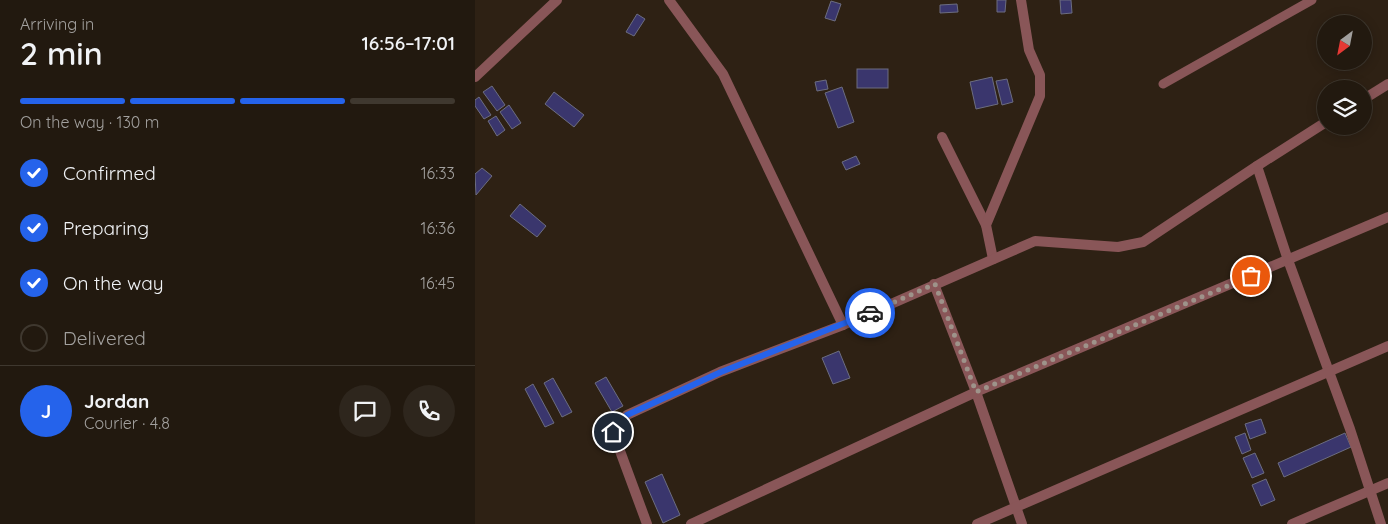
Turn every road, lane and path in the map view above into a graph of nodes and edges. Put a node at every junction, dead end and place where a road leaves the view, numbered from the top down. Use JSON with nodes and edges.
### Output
{"nodes":[{"id":1,"x":557,"y":0,"type":"edge"},
{"id":2,"x":669,"y":0,"type":"edge"},
{"id":3,"x":1021,"y":0,"type":"edge"},
{"id":4,"x":1311,"y":0,"type":"edge"},
{"id":5,"x":475,"y":77,"type":"edge"},
{"id":6,"x":1163,"y":84,"type":"dead end"},
{"id":7,"x":1388,"y":84,"type":"edge"},
{"id":8,"x":1372,"y":94,"type":"edge"},
{"id":9,"x":1317,"y":128,"type":"edge"},
{"id":10,"x":943,"y":137,"type":"dead end"},
{"id":11,"x":1257,"y":166,"type":"junction"},
{"id":12,"x":1388,"y":217,"type":"edge"},
{"id":13,"x":986,"y":225,"type":"junction"},
{"id":14,"x":993,"y":259,"type":"junction"},
{"id":15,"x":1288,"y":260,"type":"junction"},
{"id":16,"x":935,"y":284,"type":"junction"},
{"id":17,"x":843,"y":324,"type":"junction"},
{"id":18,"x":1388,"y":346,"type":"edge"},
{"id":19,"x":1328,"y":372,"type":"junction"},
{"id":20,"x":976,"y":392,"type":"junction"},
{"id":21,"x":1388,"y":483,"type":"edge"},
{"id":22,"x":1369,"y":492,"type":"junction"},
{"id":23,"x":1015,"y":507,"type":"junction"},
{"id":24,"x":647,"y":524,"type":"edge"},
{"id":25,"x":691,"y":524,"type":"edge"},
{"id":26,"x":977,"y":524,"type":"edge"},
{"id":27,"x":1022,"y":524,"type":"edge"},
{"id":28,"x":1292,"y":524,"type":"edge"},
{"id":29,"x":1381,"y":524,"type":"edge"}],
"edges":[{"from":1,"to":5,"type":"street"},
{"from":2,"to":17,"type":"street"},
{"from":3,"to":13,"type":"street"},
{"from":4,"to":6,"type":"lane"},
{"from":7,"to":8,"type":"street"},
{"from":9,"to":11,"type":"street"},
{"from":10,"to":13,"type":"street"},
{"from":11,"to":14,"type":"street"},
{"from":11,"to":15,"type":"street"},
{"from":12,"to":15,"type":"street"},
{"from":13,"to":14,"type":"street"},
{"from":14,"to":16,"type":"street"},
{"from":15,"to":19,"type":"street"},
{"from":15,"to":20,"type":"street"},
{"from":16,"to":17,"type":"street"},
{"from":16,"to":20,"type":"street"},
{"from":17,"to":24,"type":"street"},
{"from":18,"to":19,"type":"street"},
{"from":19,"to":22,"type":"street"},
{"from":19,"to":23,"type":"street"},
{"from":20,"to":23,"type":"street"},
{"from":20,"to":25,"type":"street"},
{"from":21,"to":22,"type":"street"},
{"from":22,"to":28,"type":"street"},
{"from":22,"to":29,"type":"street"},
{"from":23,"to":26,"type":"street"},
{"from":23,"to":27,"type":"street"}]}
